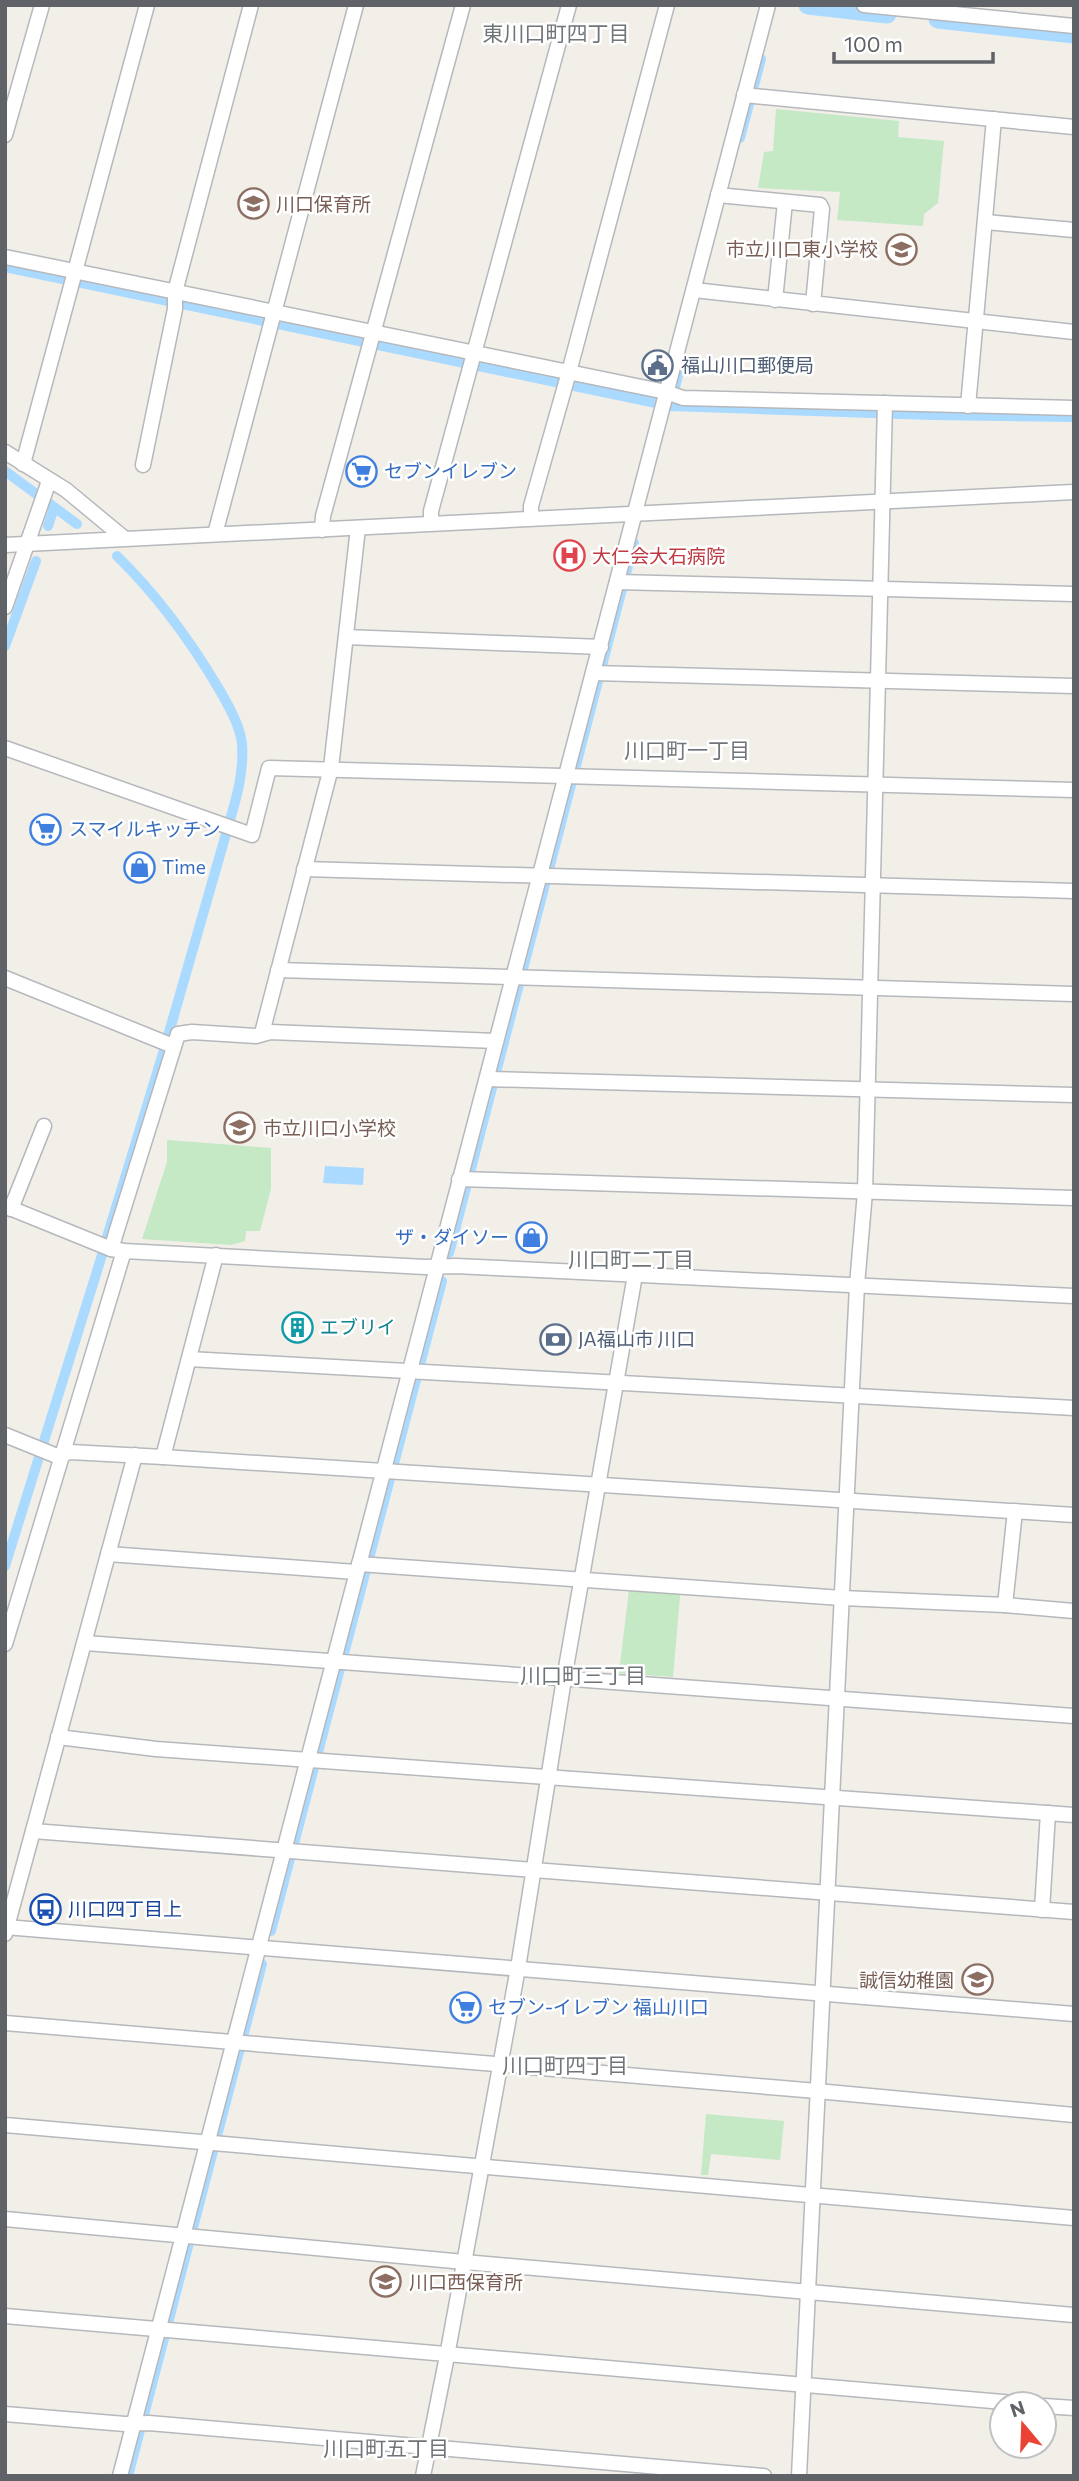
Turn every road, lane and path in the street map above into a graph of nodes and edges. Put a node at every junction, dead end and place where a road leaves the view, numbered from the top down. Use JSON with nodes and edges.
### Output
{"nodes":[{"id":1,"x":42,"y":5,"type":"edge"},
{"id":2,"x":147,"y":5,"type":"edge"},
{"id":3,"x":251,"y":5,"type":"edge"},
{"id":4,"x":356,"y":5,"type":"edge"},
{"id":5,"x":463,"y":5,"type":"edge"},
{"id":6,"x":569,"y":5,"type":"edge"},
{"id":7,"x":667,"y":5,"type":"edge"},
{"id":8,"x":768,"y":5,"type":"edge"},
{"id":9,"x":863,"y":5,"type":"edge"},
{"id":10,"x":1074,"y":26,"type":"edge"},
{"id":11,"x":744,"y":94,"type":"junction"},
{"id":12,"x":994,"y":119,"type":"junction"},
{"id":13,"x":1074,"y":127,"type":"edge"},
{"id":14,"x":5,"y":135,"type":"edge"},
{"id":15,"x":718,"y":195,"type":"junction"},
{"id":16,"x":785,"y":202,"type":"junction"},
{"id":17,"x":986,"y":222,"type":"junction"},
{"id":18,"x":1074,"y":230,"type":"edge"},
{"id":19,"x":5,"y":257,"type":"edge"},
{"id":20,"x":73,"y":278,"type":"junction"},
{"id":21,"x":694,"y":290,"type":"junction"},
{"id":22,"x":175,"y":299,"type":"junction"},
{"id":23,"x":775,"y":300,"type":"junction"},
{"id":24,"x":813,"y":304,"type":"junction"},
{"id":25,"x":271,"y":318,"type":"junction"},
{"id":26,"x":976,"y":322,"type":"junction"},
{"id":27,"x":1074,"y":332,"type":"edge"},
{"id":28,"x":371,"y":339,"type":"junction"},
{"id":29,"x":472,"y":360,"type":"junction"},
{"id":30,"x":567,"y":379,"type":"junction"},
{"id":31,"x":665,"y":399,"type":"junction"},
{"id":32,"x":885,"y":403,"type":"junction"},
{"id":33,"x":968,"y":406,"type":"junction"},
{"id":34,"x":1074,"y":408,"type":"edge"},
{"id":35,"x":5,"y":452,"type":"edge"},
{"id":36,"x":23,"y":464,"type":"junction"},
{"id":37,"x":143,"y":465,"type":"dead end"},
{"id":38,"x":49,"y":481,"type":"junction"},
{"id":39,"x":1074,"y":492,"type":"edge"},
{"id":40,"x":884,"y":500,"type":"junction"},
{"id":41,"x":634,"y":514,"type":"junction"},
{"id":42,"x":531,"y":518,"type":"junction"},
{"id":43,"x":431,"y":523,"type":"junction"},
{"id":44,"x":358,"y":528,"type":"junction"},
{"id":45,"x":322,"y":530,"type":"junction"},
{"id":46,"x":215,"y":534,"type":"junction"},
{"id":47,"x":124,"y":538,"type":"junction"},
{"id":48,"x":27,"y":544,"type":"junction"},
{"id":49,"x":5,"y":545,"type":"edge"},
{"id":50,"x":617,"y":582,"type":"junction"},
{"id":51,"x":881,"y":589,"type":"junction"},
{"id":52,"x":1074,"y":594,"type":"edge"},
{"id":53,"x":5,"y":607,"type":"edge"},
{"id":54,"x":346,"y":637,"type":"junction"},
{"id":55,"x":601,"y":647,"type":"junction"},
{"id":56,"x":593,"y":673,"type":"junction"},
{"id":57,"x":879,"y":681,"type":"junction"},
{"id":58,"x":1074,"y":686,"type":"edge"},
{"id":59,"x":5,"y":748,"type":"edge"},
{"id":60,"x":331,"y":768,"type":"junction"},
{"id":61,"x":566,"y":775,"type":"junction"},
{"id":62,"x":876,"y":783,"type":"junction"},
{"id":63,"x":1074,"y":790,"type":"edge"},
{"id":64,"x":304,"y":869,"type":"junction"},
{"id":65,"x":540,"y":876,"type":"junction"},
{"id":66,"x":874,"y":885,"type":"junction"},
{"id":67,"x":1074,"y":891,"type":"edge"},
{"id":68,"x":278,"y":970,"type":"junction"},
{"id":69,"x":5,"y":978,"type":"edge"},
{"id":70,"x":512,"y":978,"type":"junction"},
{"id":71,"x":870,"y":988,"type":"junction"},
{"id":72,"x":1074,"y":993,"type":"edge"},
{"id":73,"x":261,"y":1033,"type":"junction"},
{"id":74,"x":496,"y":1041,"type":"junction"},
{"id":75,"x":173,"y":1046,"type":"junction"},
{"id":76,"x":487,"y":1079,"type":"junction"},
{"id":77,"x":867,"y":1090,"type":"junction"},
{"id":78,"x":1074,"y":1095,"type":"edge"},
{"id":79,"x":44,"y":1126,"type":"dead end"},
{"id":80,"x":459,"y":1179,"type":"junction"},
{"id":81,"x":865,"y":1192,"type":"junction"},
{"id":82,"x":1074,"y":1198,"type":"edge"},
{"id":83,"x":8,"y":1207,"type":"edge"},
{"id":84,"x":118,"y":1250,"type":"junction"},
{"id":85,"x":216,"y":1255,"type":"junction"},
{"id":86,"x":436,"y":1267,"type":"junction"},
{"id":87,"x":635,"y":1275,"type":"junction"},
{"id":88,"x":857,"y":1285,"type":"junction"},
{"id":89,"x":1074,"y":1296,"type":"edge"},
{"id":90,"x":189,"y":1360,"type":"junction"},
{"id":91,"x":410,"y":1371,"type":"junction"},
{"id":92,"x":615,"y":1382,"type":"junction"},
{"id":93,"x":852,"y":1395,"type":"junction"},
{"id":94,"x":1074,"y":1408,"type":"edge"},
{"id":95,"x":5,"y":1436,"type":"edge"},
{"id":96,"x":63,"y":1454,"type":"junction"},
{"id":97,"x":135,"y":1455,"type":"junction"},
{"id":98,"x":163,"y":1457,"type":"junction"},
{"id":99,"x":382,"y":1472,"type":"junction"},
{"id":100,"x":598,"y":1486,"type":"junction"},
{"id":101,"x":847,"y":1500,"type":"junction"},
{"id":102,"x":1015,"y":1511,"type":"junction"},
{"id":103,"x":1074,"y":1515,"type":"edge"},
{"id":104,"x":108,"y":1554,"type":"junction"},
{"id":105,"x":358,"y":1568,"type":"junction"},
{"id":106,"x":581,"y":1580,"type":"junction"},
{"id":107,"x":842,"y":1598,"type":"junction"},
{"id":108,"x":1005,"y":1605,"type":"junction"},
{"id":109,"x":1074,"y":1611,"type":"edge"},
{"id":110,"x":85,"y":1643,"type":"junction"},
{"id":111,"x":5,"y":1644,"type":"edge"},
{"id":112,"x":333,"y":1661,"type":"junction"},
{"id":113,"x":564,"y":1679,"type":"junction"},
{"id":114,"x":838,"y":1699,"type":"junction"},
{"id":115,"x":1074,"y":1716,"type":"edge"},
{"id":116,"x":58,"y":1737,"type":"junction"},
{"id":117,"x":307,"y":1760,"type":"junction"},
{"id":118,"x":550,"y":1777,"type":"junction"},
{"id":119,"x":834,"y":1797,"type":"junction"},
{"id":120,"x":1048,"y":1813,"type":"junction"},
{"id":121,"x":1074,"y":1815,"type":"edge"},
{"id":122,"x":33,"y":1831,"type":"junction"},
{"id":123,"x":284,"y":1850,"type":"junction"},
{"id":124,"x":534,"y":1869,"type":"junction"},
{"id":125,"x":829,"y":1892,"type":"junction"},
{"id":126,"x":1042,"y":1910,"type":"junction"},
{"id":127,"x":1074,"y":1912,"type":"edge"},
{"id":128,"x":6,"y":1929,"type":"edge"},
{"id":129,"x":258,"y":1947,"type":"junction"},
{"id":130,"x":518,"y":1968,"type":"junction"},
{"id":131,"x":823,"y":1993,"type":"junction"},
{"id":132,"x":1074,"y":2014,"type":"edge"},
{"id":133,"x":5,"y":2023,"type":"edge"},
{"id":134,"x":233,"y":2042,"type":"junction"},
{"id":135,"x":499,"y":2066,"type":"junction"},
{"id":136,"x":817,"y":2091,"type":"junction"},
{"id":137,"x":1074,"y":2115,"type":"edge"},
{"id":138,"x":5,"y":2125,"type":"edge"},
{"id":139,"x":207,"y":2142,"type":"junction"},
{"id":140,"x":482,"y":2167,"type":"junction"},
{"id":141,"x":814,"y":2196,"type":"junction"},
{"id":142,"x":1074,"y":2218,"type":"edge"},
{"id":143,"x":5,"y":2219,"type":"edge"},
{"id":144,"x":183,"y":2236,"type":"junction"},
{"id":145,"x":464,"y":2262,"type":"junction"},
{"id":146,"x":810,"y":2293,"type":"junction"},
{"id":147,"x":1074,"y":2315,"type":"edge"},
{"id":148,"x":5,"y":2316,"type":"edge"},
{"id":149,"x":159,"y":2329,"type":"junction"},
{"id":150,"x":447,"y":2356,"type":"junction"},
{"id":151,"x":803,"y":2384,"type":"junction"},
{"id":152,"x":988,"y":2401,"type":"edge"},
{"id":153,"x":5,"y":2414,"type":"edge"},
{"id":154,"x":135,"y":2423,"type":"junction"},
{"id":155,"x":428,"y":2447,"type":"junction"},
{"id":156,"x":120,"y":2476,"type":"edge"},
{"id":157,"x":423,"y":2476,"type":"edge"},
{"id":158,"x":764,"y":2476,"type":"edge"},
{"id":159,"x":799,"y":2476,"type":"edge"}],
"edges":[{"from":1,"to":14,"type":"street"},
{"from":2,"to":20,"type":"street"},
{"from":3,"to":22,"type":"street"},
{"from":4,"to":25,"type":"street"},
{"from":5,"to":28,"type":"street"},
{"from":6,"to":29,"type":"street"},
{"from":7,"to":30,"type":"street"},
{"from":8,"to":11,"type":"street"},
{"from":9,"to":10,"type":"street"},
{"from":11,"to":12,"type":"street"},
{"from":11,"to":15,"type":"street"},
{"from":12,"to":13,"type":"street"},
{"from":12,"to":17,"type":"street"},
{"from":15,"to":16,"type":"street"},
{"from":15,"to":21,"type":"street"},
{"from":16,"to":23,"type":"street"},
{"from":16,"to":24,"type":"street"},
{"from":17,"to":18,"type":"street"},
{"from":17,"to":26,"type":"street"},
{"from":19,"to":20,"type":"street"},
{"from":20,"to":22,"type":"street"},
{"from":20,"to":36,"type":"street"},
{"from":21,"to":23,"type":"street"},
{"from":21,"to":31,"type":"street"},
{"from":22,"to":25,"type":"street"},
{"from":22,"to":37,"type":"street"},
{"from":23,"to":24,"type":"street"},
{"from":24,"to":26,"type":"street"},
{"from":25,"to":28,"type":"street"},
{"from":25,"to":46,"type":"street"},
{"from":26,"to":27,"type":"street"},
{"from":26,"to":33,"type":"street"},
{"from":28,"to":29,"type":"street"},
{"from":28,"to":45,"type":"street"},
{"from":29,"to":30,"type":"street"},
{"from":29,"to":43,"type":"street"},
{"from":30,"to":31,"type":"street"},
{"from":30,"to":42,"type":"street"},
{"from":31,"to":32,"type":"street"},
{"from":31,"to":41,"type":"street"},
{"from":32,"to":33,"type":"street"},
{"from":32,"to":40,"type":"street"},
{"from":33,"to":34,"type":"street"},
{"from":35,"to":36,"type":"street"},
{"from":36,"to":38,"type":"street"},
{"from":38,"to":47,"type":"street"},
{"from":38,"to":48,"type":"street"},
{"from":39,"to":40,"type":"street"},
{"from":40,"to":41,"type":"street"},
{"from":40,"to":51,"type":"street"},
{"from":41,"to":42,"type":"street"},
{"from":41,"to":50,"type":"street"},
{"from":42,"to":43,"type":"street"},
{"from":43,"to":44,"type":"street"},
{"from":44,"to":45,"type":"street"},
{"from":44,"to":54,"type":"street"},
{"from":45,"to":46,"type":"street"},
{"from":46,"to":47,"type":"street"},
{"from":47,"to":48,"type":"street"},
{"from":48,"to":49,"type":"street"},
{"from":48,"to":53,"type":"street"},
{"from":50,"to":51,"type":"street"},
{"from":50,"to":55,"type":"street"},
{"from":51,"to":52,"type":"street"},
{"from":51,"to":57,"type":"street"},
{"from":54,"to":55,"type":"street"},
{"from":54,"to":60,"type":"street"},
{"from":55,"to":56,"type":"street"},
{"from":56,"to":57,"type":"street"},
{"from":56,"to":61,"type":"street"},
{"from":57,"to":58,"type":"street"},
{"from":57,"to":62,"type":"street"},
{"from":59,"to":60,"type":"street"},
{"from":60,"to":61,"type":"street"},
{"from":60,"to":64,"type":"street"},
{"from":61,"to":62,"type":"street"},
{"from":61,"to":65,"type":"street"},
{"from":62,"to":63,"type":"street"},
{"from":62,"to":66,"type":"street"},
{"from":64,"to":65,"type":"street"},
{"from":64,"to":68,"type":"street"},
{"from":65,"to":66,"type":"street"},
{"from":65,"to":70,"type":"street"},
{"from":66,"to":67,"type":"street"},
{"from":66,"to":71,"type":"street"},
{"from":68,"to":70,"type":"street"},
{"from":68,"to":73,"type":"street"},
{"from":69,"to":75,"type":"street"},
{"from":70,"to":71,"type":"street"},
{"from":70,"to":74,"type":"street"},
{"from":71,"to":72,"type":"street"},
{"from":71,"to":77,"type":"street"},
{"from":73,"to":74,"type":"street"},
{"from":73,"to":75,"type":"street"},
{"from":74,"to":76,"type":"street"},
{"from":75,"to":84,"type":"street"},
{"from":76,"to":77,"type":"street"},
{"from":76,"to":80,"type":"street"},
{"from":77,"to":78,"type":"street"},
{"from":77,"to":81,"type":"street"},
{"from":79,"to":83,"type":"street"},
{"from":80,"to":81,"type":"street"},
{"from":80,"to":86,"type":"street"},
{"from":81,"to":82,"type":"street"},
{"from":81,"to":88,"type":"street"},
{"from":83,"to":84,"type":"street"},
{"from":84,"to":85,"type":"street"},
{"from":84,"to":96,"type":"street"},
{"from":85,"to":86,"type":"street"},
{"from":85,"to":90,"type":"street"},
{"from":86,"to":87,"type":"street"},
{"from":86,"to":91,"type":"street"},
{"from":87,"to":88,"type":"street"},
{"from":87,"to":92,"type":"street"},
{"from":88,"to":89,"type":"street"},
{"from":88,"to":93,"type":"street"},
{"from":90,"to":91,"type":"street"},
{"from":90,"to":98,"type":"street"},
{"from":91,"to":92,"type":"street"},
{"from":91,"to":99,"type":"street"},
{"from":92,"to":93,"type":"street"},
{"from":92,"to":100,"type":"street"},
{"from":93,"to":94,"type":"street"},
{"from":93,"to":101,"type":"street"},
{"from":95,"to":96,"type":"street"},
{"from":96,"to":97,"type":"street"},
{"from":96,"to":111,"type":"street"},
{"from":97,"to":98,"type":"street"},
{"from":97,"to":104,"type":"street"},
{"from":98,"to":99,"type":"street"},
{"from":99,"to":100,"type":"street"},
{"from":99,"to":105,"type":"street"},
{"from":100,"to":101,"type":"street"},
{"from":100,"to":106,"type":"street"},
{"from":101,"to":102,"type":"street"},
{"from":101,"to":107,"type":"street"},
{"from":102,"to":103,"type":"street"},
{"from":102,"to":108,"type":"street"},
{"from":104,"to":105,"type":"street"},
{"from":104,"to":110,"type":"street"},
{"from":105,"to":106,"type":"street"},
{"from":105,"to":112,"type":"street"},
{"from":106,"to":107,"type":"street"},
{"from":106,"to":113,"type":"street"},
{"from":107,"to":108,"type":"street"},
{"from":107,"to":114,"type":"street"},
{"from":108,"to":109,"type":"street"},
{"from":110,"to":112,"type":"street"},
{"from":110,"to":116,"type":"street"},
{"from":112,"to":113,"type":"street"},
{"from":112,"to":117,"type":"street"},
{"from":113,"to":114,"type":"street"},
{"from":113,"to":118,"type":"street"},
{"from":114,"to":115,"type":"street"},
{"from":114,"to":119,"type":"street"},
{"from":116,"to":117,"type":"street"},
{"from":116,"to":122,"type":"street"},
{"from":117,"to":118,"type":"street"},
{"from":117,"to":123,"type":"street"},
{"from":118,"to":119,"type":"street"},
{"from":118,"to":124,"type":"street"},
{"from":119,"to":120,"type":"street"},
{"from":119,"to":125,"type":"street"},
{"from":120,"to":121,"type":"street"},
{"from":120,"to":126,"type":"street"},
{"from":122,"to":123,"type":"street"},
{"from":122,"to":128,"type":"street"},
{"from":123,"to":124,"type":"street"},
{"from":123,"to":129,"type":"street"},
{"from":124,"to":125,"type":"street"},
{"from":124,"to":130,"type":"street"},
{"from":125,"to":126,"type":"street"},
{"from":125,"to":131,"type":"street"},
{"from":126,"to":127,"type":"street"},
{"from":128,"to":129,"type":"street"},
{"from":129,"to":130,"type":"street"},
{"from":129,"to":134,"type":"street"},
{"from":130,"to":131,"type":"street"},
{"from":130,"to":135,"type":"street"},
{"from":131,"to":132,"type":"street"},
{"from":131,"to":136,"type":"street"},
{"from":133,"to":134,"type":"street"},
{"from":134,"to":135,"type":"street"},
{"from":134,"to":139,"type":"street"},
{"from":135,"to":136,"type":"street"},
{"from":135,"to":140,"type":"street"},
{"from":136,"to":137,"type":"street"},
{"from":136,"to":141,"type":"street"},
{"from":138,"to":139,"type":"street"},
{"from":139,"to":140,"type":"street"},
{"from":139,"to":144,"type":"street"},
{"from":140,"to":141,"type":"street"},
{"from":140,"to":145,"type":"street"},
{"from":141,"to":142,"type":"street"},
{"from":141,"to":146,"type":"street"},
{"from":143,"to":144,"type":"street"},
{"from":144,"to":145,"type":"street"},
{"from":144,"to":149,"type":"street"},
{"from":145,"to":146,"type":"street"},
{"from":145,"to":150,"type":"street"},
{"from":146,"to":147,"type":"street"},
{"from":146,"to":151,"type":"street"},
{"from":148,"to":149,"type":"street"},
{"from":149,"to":150,"type":"street"},
{"from":149,"to":154,"type":"street"},
{"from":150,"to":151,"type":"street"},
{"from":150,"to":155,"type":"street"},
{"from":151,"to":152,"type":"street"},
{"from":151,"to":159,"type":"street"},
{"from":153,"to":154,"type":"street"},
{"from":154,"to":155,"type":"street"},
{"from":154,"to":156,"type":"street"},
{"from":155,"to":157,"type":"street"},
{"from":155,"to":158,"type":"street"}]}
